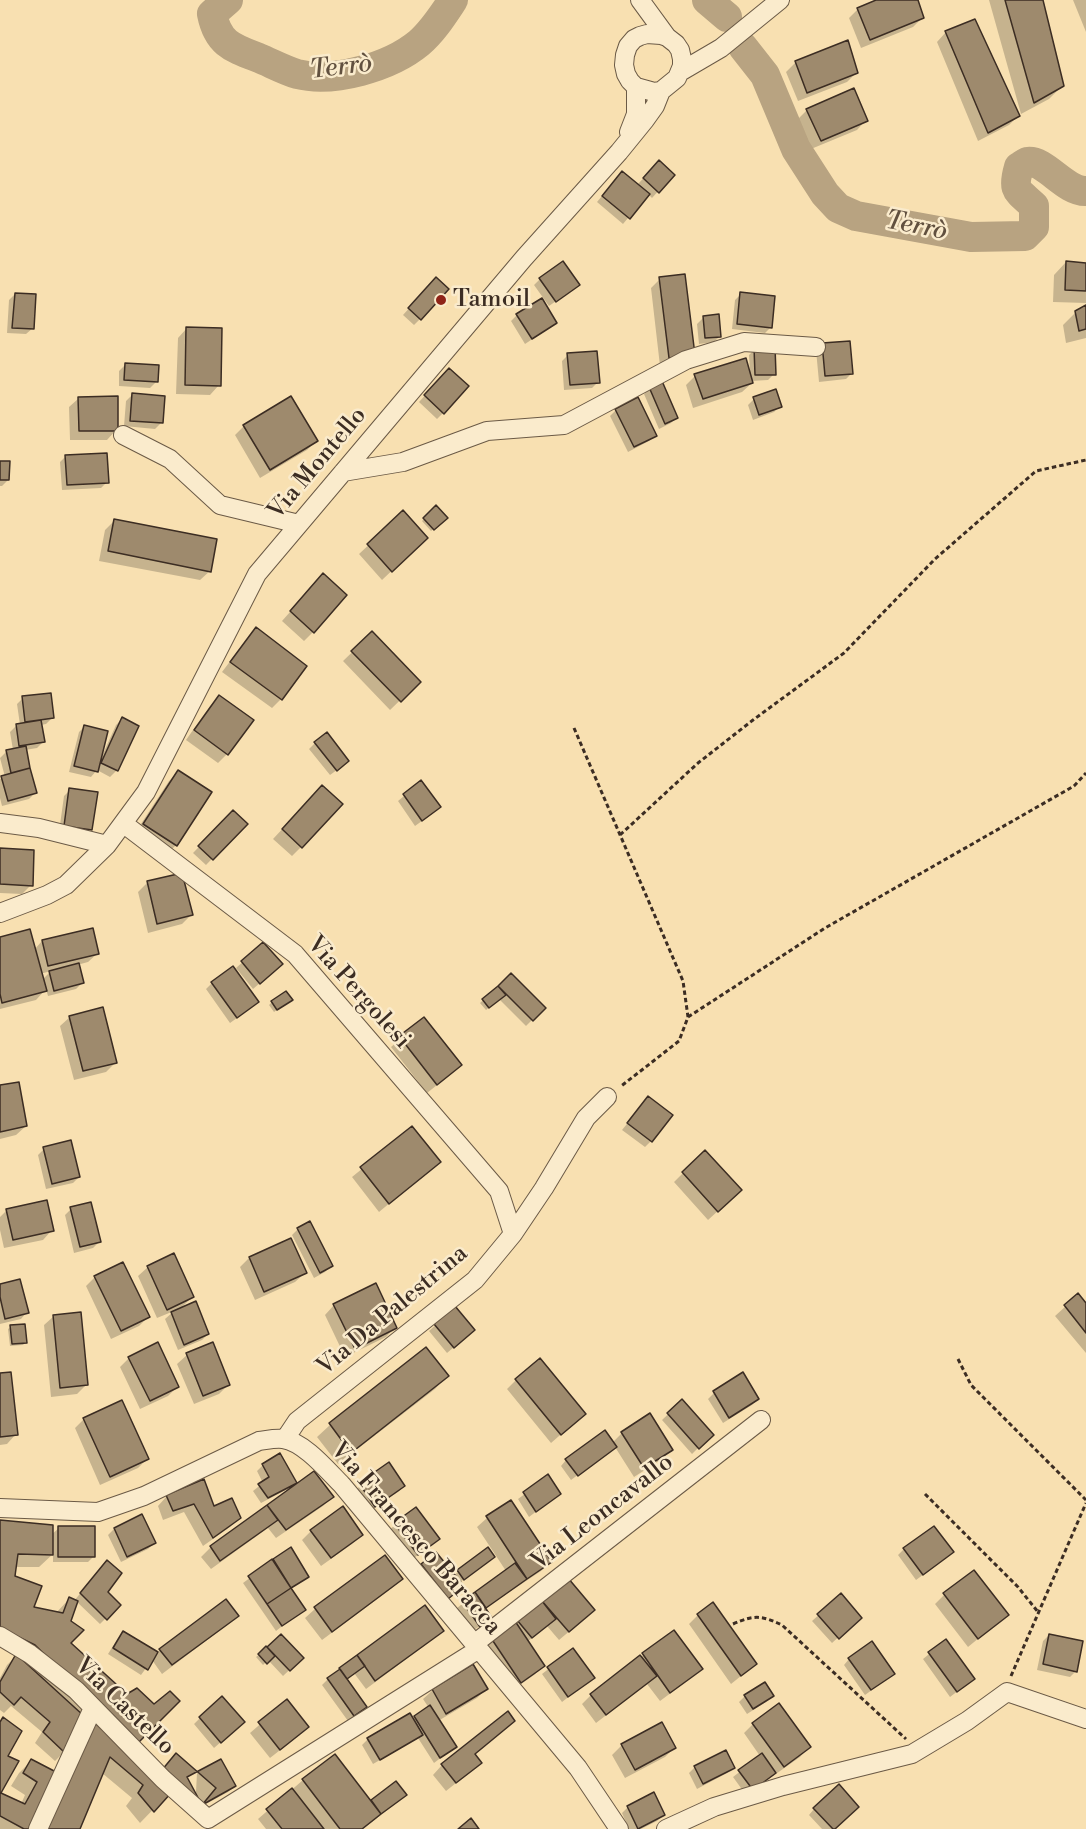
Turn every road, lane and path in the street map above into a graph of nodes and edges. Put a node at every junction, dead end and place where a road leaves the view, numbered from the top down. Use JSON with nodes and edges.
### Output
{"nodes":[{"id":1,"x":634,"y":0,"type":"edge"},
{"id":2,"x":640,"y":0,"type":"edge"},
{"id":3,"x":780,"y":0,"type":"edge"},
{"id":4,"x":634,"y":39,"type":"junction"},
{"id":5,"x":672,"y":41,"type":"junction"},
{"id":6,"x":721,"y":48,"type":"junction"},
{"id":7,"x":680,"y":72,"type":"junction"},
{"id":8,"x":636,"y":87,"type":"junction"},
{"id":9,"x":662,"y":91,"type":"junction"},
{"id":10,"x":619,"y":152,"type":"junction"},
{"id":11,"x":816,"y":347,"type":"dead end"},
{"id":12,"x":123,"y":435,"type":"dead end"},
{"id":13,"x":1086,"y":460,"type":"edge"},
{"id":14,"x":343,"y":472,"type":"junction"},
{"id":15,"x":299,"y":524,"type":"junction"},
{"id":16,"x":574,"y":728,"type":"dead end"},
{"id":17,"x":1086,"y":773,"type":"edge"},
{"id":18,"x":0,"y":823,"type":"edge"},
{"id":19,"x":124,"y":824,"type":"junction"},
{"id":20,"x":620,"y":835,"type":"junction"},
{"id":21,"x":107,"y":845,"type":"junction"},
{"id":22,"x":0,"y":913,"type":"edge"},
{"id":23,"x":688,"y":1017,"type":"junction"},
{"id":24,"x":607,"y":1097,"type":"joint"},
{"id":25,"x":513,"y":1234,"type":"junction"},
{"id":26,"x":958,"y":1359,"type":"dead end"},
{"id":27,"x":761,"y":1420,"type":"dead end"},
{"id":28,"x":285,"y":1439,"type":"junction"},
{"id":29,"x":925,"y":1494,"type":"dead end"},
{"id":30,"x":1086,"y":1501,"type":"edge"},
{"id":31,"x":0,"y":1508,"type":"edge"},
{"id":32,"x":1038,"y":1612,"type":"junction"},
{"id":33,"x":733,"y":1624,"type":"dead end"},
{"id":34,"x":0,"y":1636,"type":"edge"},
{"id":35,"x":477,"y":1647,"type":"junction"},
{"id":36,"x":1007,"y":1692,"type":"junction"},
{"id":37,"x":93,"y":1708,"type":"junction"},
{"id":38,"x":1086,"y":1719,"type":"edge"},
{"id":39,"x":918,"y":1751,"type":"junction"},
{"id":40,"x":207,"y":1824,"type":"edge"},
{"id":41,"x":38,"y":1829,"type":"edge"},
{"id":42,"x":619,"y":1829,"type":"edge"},
{"id":43,"x":666,"y":1829,"type":"edge"}],
"edges":[{"from":1,"to":4,"type":"street"},
{"from":2,"to":5,"type":"street"},
{"from":3,"to":6,"type":"street","name":"Via Montello"},
{"from":4,"to":5,"type":"street"},
{"from":4,"to":8,"type":"street"},
{"from":5,"to":6,"type":"street"},
{"from":5,"to":7,"type":"street"},
{"from":6,"to":7,"type":"street","name":"Via Montello"},
{"from":7,"to":9,"type":"street","name":"Via Montello"},
{"from":8,"to":9,"type":"street"},
{"from":8,"to":10,"type":"street","name":"Via Montello"},
{"from":9,"to":10,"type":"street","name":"Via Montello"},
{"from":10,"to":14,"type":"street","name":"Via Montello"},
{"from":11,"to":14,"type":"street"},
{"from":12,"to":15,"type":"street"},
{"from":13,"to":20,"type":"path"},
{"from":14,"to":15,"type":"street","name":"Via Montello"},
{"from":15,"to":19,"type":"street","name":"Via Montello"},
{"from":16,"to":20,"type":"path"},
{"from":17,"to":23,"type":"path"},
{"from":18,"to":21,"type":"street"},
{"from":19,"to":21,"type":"street","name":"Via Montello"},
{"from":19,"to":25,"type":"street","name":"Via Pergolesi"},
{"from":20,"to":23,"type":"path"},
{"from":21,"to":22,"type":"street","name":"Via Montello"},
{"from":23,"to":24,"type":"path"},
{"from":24,"to":25,"type":"street","name":"Via Da Palestrina"},
{"from":25,"to":28,"type":"street","name":"Via Da Palestrina"},
{"from":26,"to":30,"type":"path"},
{"from":27,"to":35,"type":"street","name":"Via Leoncavallo"},
{"from":28,"to":31,"type":"street"},
{"from":28,"to":35,"type":"street","name":"Via Francesco Baracca"},
{"from":29,"to":32,"type":"path"},
{"from":30,"to":32,"type":"path"},
{"from":32,"to":36,"type":"path"},
{"from":33,"to":39,"type":"path"},
{"from":34,"to":37,"type":"street","name":"Via Castello"},
{"from":35,"to":40,"type":"street","name":"Via Leoncavallo"},
{"from":35,"to":42,"type":"street","name":"Via Francesco Baracca"},
{"from":36,"to":38,"type":"street"},
{"from":36,"to":39,"type":"street"},
{"from":37,"to":40,"type":"street","name":"Via Castello"},
{"from":37,"to":41,"type":"street"},
{"from":39,"to":43,"type":"street"}]}
